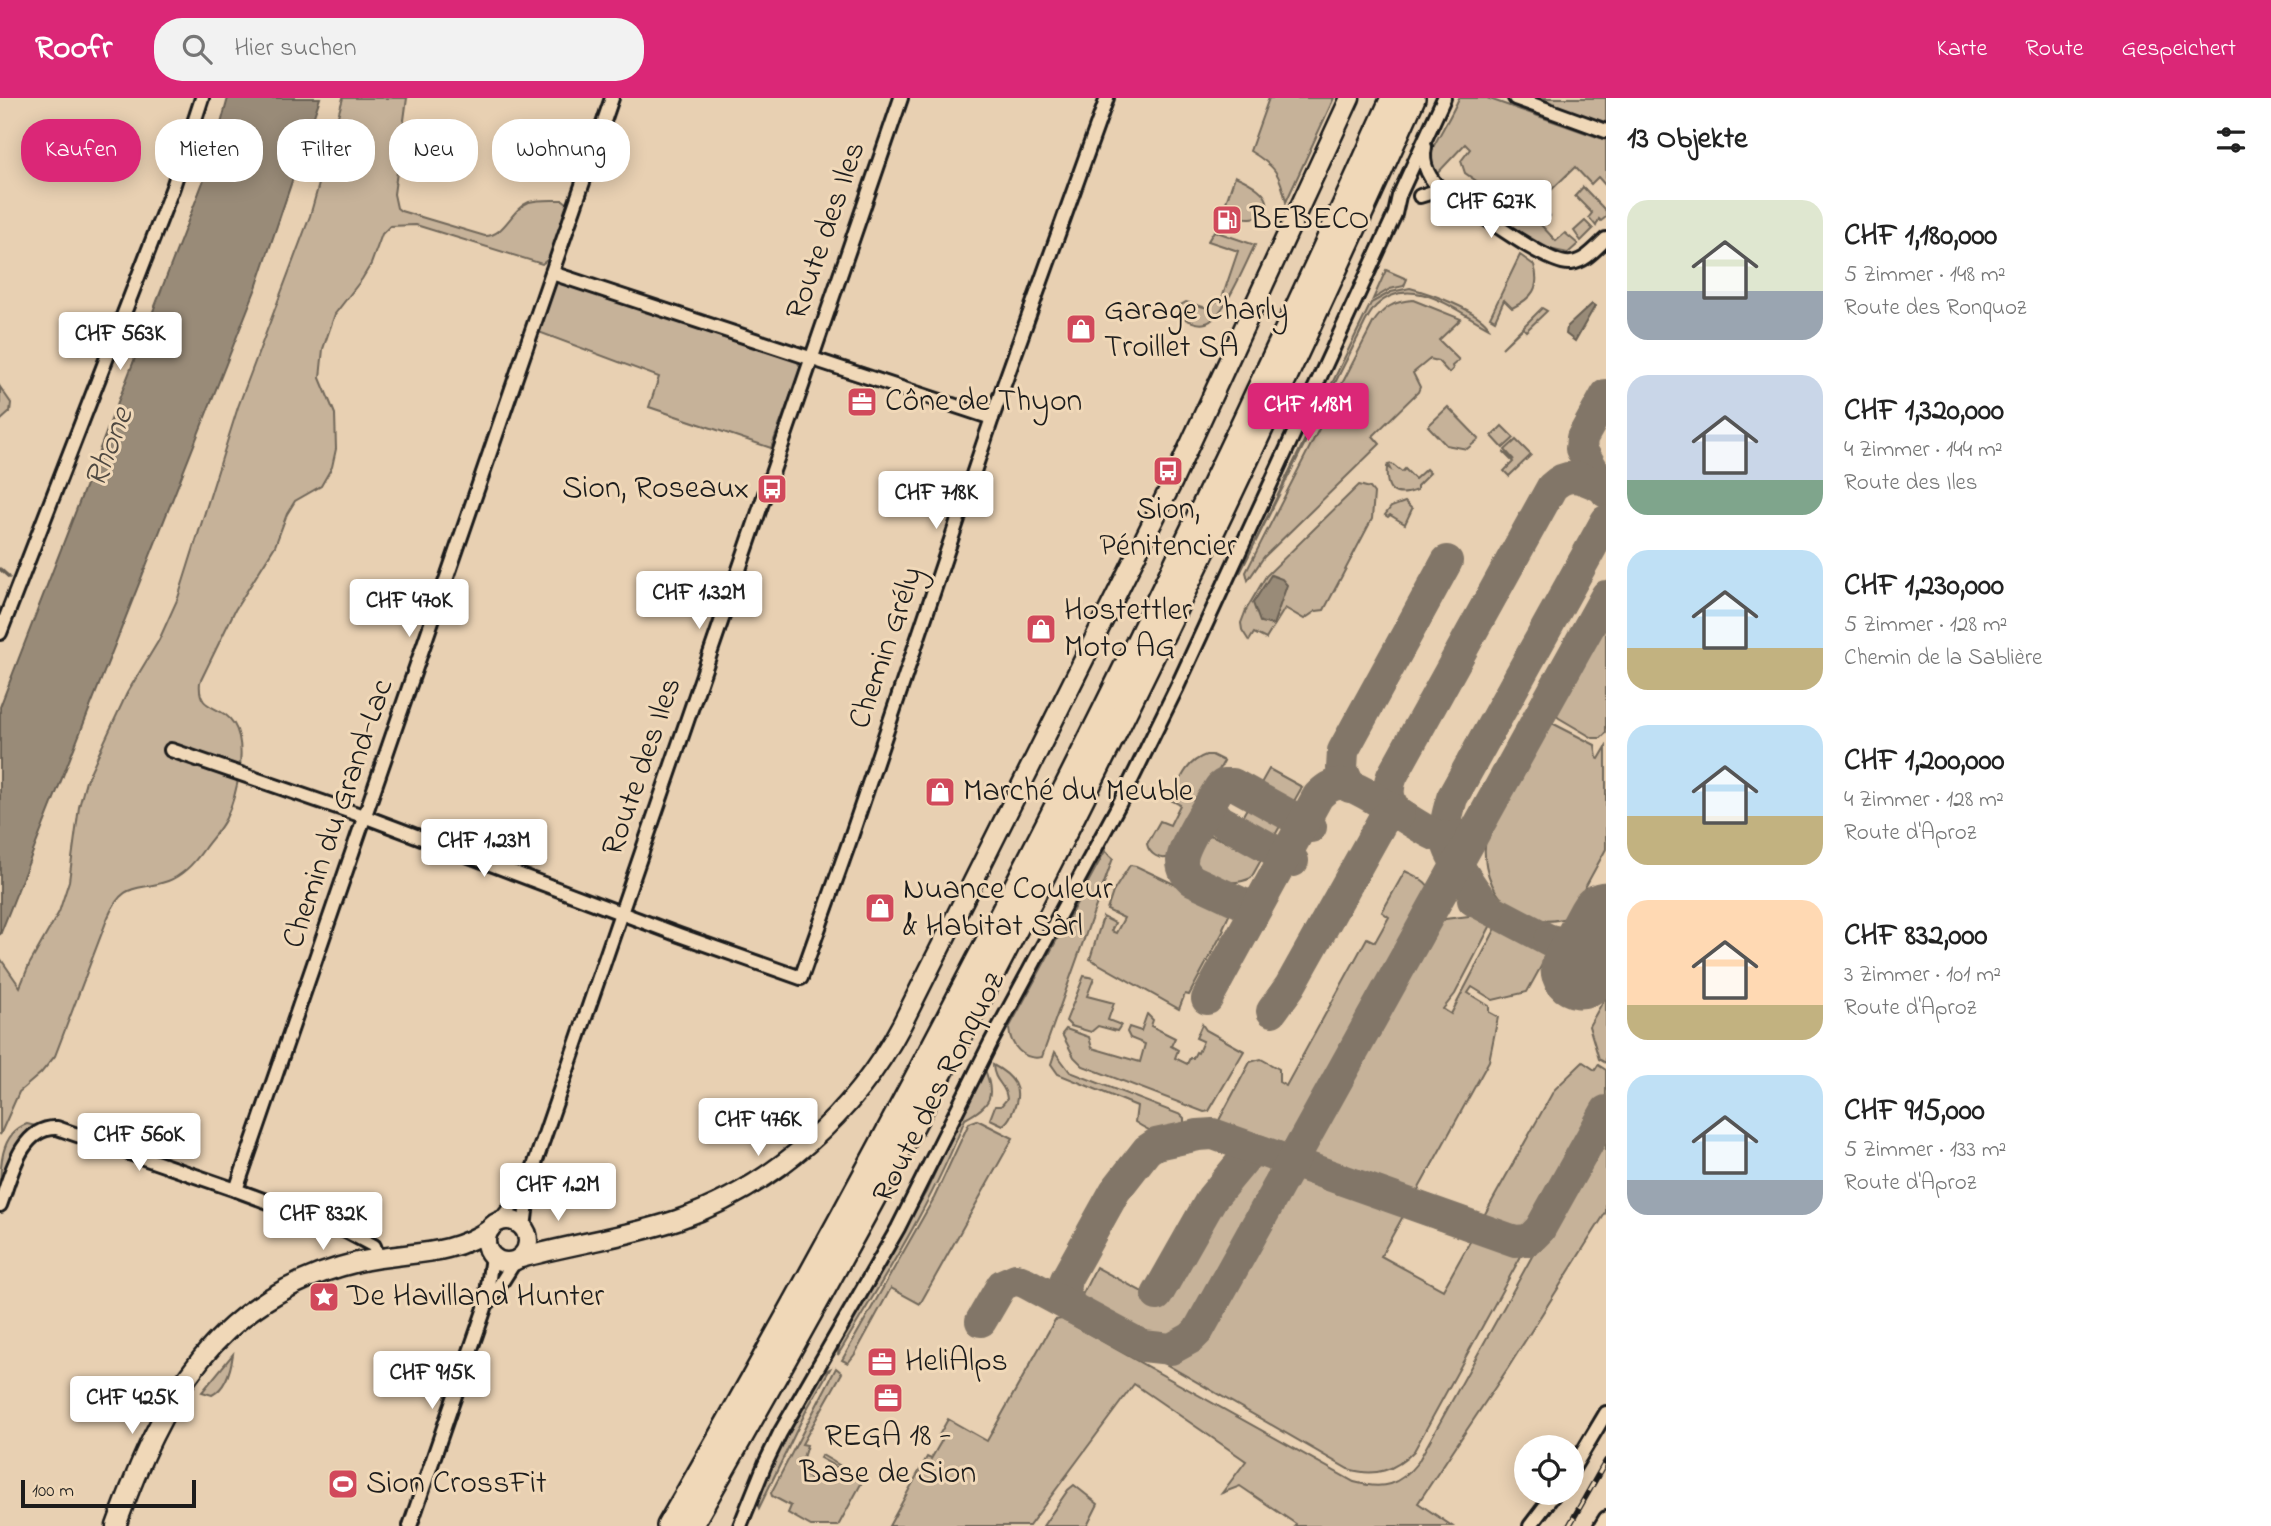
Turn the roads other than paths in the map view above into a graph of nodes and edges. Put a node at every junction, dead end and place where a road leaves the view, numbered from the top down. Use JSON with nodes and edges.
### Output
{"nodes":[{"id":1,"x":202,"y":98,"type":"edge"},
{"id":2,"x":612,"y":98,"type":"edge"},
{"id":3,"x":901,"y":98,"type":"edge"},
{"id":4,"x":1107,"y":98,"type":"edge"},
{"id":5,"x":1350,"y":98,"type":"edge"},
{"id":6,"x":1394,"y":98,"type":"edge"},
{"id":7,"x":1413,"y":98,"type":"edge"},
{"id":8,"x":1444,"y":98,"type":"edge"},
{"id":9,"x":1515,"y":98,"type":"edge"},
{"id":10,"x":1606,"y":131,"type":"edge"},
{"id":11,"x":1427,"y":135,"type":"junction"},
{"id":12,"x":1416,"y":161,"type":"junction"},
{"id":13,"x":1428,"y":174,"type":"junction"},
{"id":14,"x":1444,"y":192,"type":"junction"},
{"id":15,"x":1420,"y":196,"type":"junction"},
{"id":16,"x":1395,"y":214,"type":"junction"},
{"id":17,"x":1606,"y":239,"type":"edge"},
{"id":18,"x":552,"y":274,"type":"junction"},
{"id":19,"x":811,"y":358,"type":"junction"},
{"id":20,"x":992,"y":418,"type":"junction"},
{"id":21,"x":0,"y":633,"type":"edge"},
{"id":22,"x":172,"y":750,"type":"dead end"},
{"id":23,"x":366,"y":817,"type":"junction"},
{"id":24,"x":621,"y":913,"type":"junction"},
{"id":25,"x":531,"y":1175,"type":"junction"},
{"id":26,"x":236,"y":1190,"type":"junction"},
{"id":27,"x":0,"y":1205,"type":"edge"},
{"id":28,"x":495,"y":1225,"type":"junction"},
{"id":29,"x":526,"y":1231,"type":"junction"},
{"id":30,"x":582,"y":1242,"type":"junction"},
{"id":31,"x":448,"y":1250,"type":"junction"},
{"id":32,"x":492,"y":1256,"type":"junction"},
{"id":33,"x":378,"y":1258,"type":"junction"},
{"id":34,"x":518,"y":1259,"type":"junction"},
{"id":35,"x":485,"y":1308,"type":"junction"},
{"id":36,"x":774,"y":1378,"type":"junction"},
{"id":37,"x":1606,"y":1413,"type":"edge"},
{"id":38,"x":157,"y":1429,"type":"junction"},
{"id":39,"x":1584,"y":1450,"type":"edge"},
{"id":40,"x":1546,"y":1505,"type":"edge"},
{"id":41,"x":1606,"y":1518,"type":"edge"},
{"id":42,"x":116,"y":1526,"type":"edge"},
{"id":43,"x":127,"y":1526,"type":"edge"},
{"id":44,"x":410,"y":1526,"type":"edge"},
{"id":45,"x":668,"y":1526,"type":"edge"},
{"id":46,"x":690,"y":1526,"type":"edge"},
{"id":47,"x":708,"y":1526,"type":"edge"},
{"id":48,"x":740,"y":1526,"type":"edge"},
{"id":49,"x":1530,"y":1526,"type":"edge"},
{"id":50,"x":1601,"y":1526,"type":"edge"}],
"edges":[{"from":1,"to":21,"type":"street"},
{"from":2,"to":18,"type":"street","name":"Chemin du Grand-Lac"},
{"from":3,"to":19,"type":"street","name":"Route des Iles"},
{"from":4,"to":20,"type":"street","name":"Chemin Grély"},
{"from":5,"to":30,"type":"street"},
{"from":6,"to":45,"type":"highway"},
{"from":7,"to":36,"type":"highway"},
{"from":8,"to":11,"type":"street","name":"Route des Ronquoz"},
{"from":9,"to":10,"type":"street"},
{"from":11,"to":12,"type":"street","name":"Route des Ronquoz"},
{"from":11,"to":13,"type":"street","name":"Route des Ronquoz"},
{"from":12,"to":15,"type":"street","name":"Route des Ronquoz"},
{"from":12,"to":16,"type":"street","name":"Route des Ronquoz"},
{"from":13,"to":14,"type":"street"},
{"from":13,"to":15,"type":"street","name":"Route des Ronquoz"},
{"from":14,"to":15,"type":"street"},
{"from":14,"to":17,"type":"street"},
{"from":15,"to":16,"type":"street","name":"Route des Ronquoz"},
{"from":16,"to":48,"type":"street","name":"Route des Ronquoz"},
{"from":18,"to":19,"type":"street"},
{"from":18,"to":23,"type":"street","name":"Chemin du Grand-Lac"},
{"from":19,"to":20,"type":"street"},
{"from":19,"to":24,"type":"street","name":"Route des Iles"},
{"from":20,"to":24,"type":"street","name":"Chemin Grély"},
{"from":22,"to":23,"type":"street"},
{"from":23,"to":24,"type":"street"},
{"from":23,"to":26,"type":"street","name":"Chemin du Grand-Lac"},
{"from":24,"to":25,"type":"street","name":"Route des Iles"},
{"from":25,"to":28,"type":"street","name":"Route des Iles"},
{"from":25,"to":29,"type":"street","name":"Route des Iles"},
{"from":26,"to":27,"type":"street"},
{"from":26,"to":33,"type":"street"},
{"from":28,"to":29,"type":"street"},
{"from":28,"to":31,"type":"street"},
{"from":28,"to":32,"type":"street"},
{"from":29,"to":30,"type":"street"},
{"from":29,"to":34,"type":"street"},
{"from":30,"to":34,"type":"street"},
{"from":31,"to":32,"type":"street"},
{"from":31,"to":33,"type":"street"},
{"from":32,"to":34,"type":"street"},
{"from":32,"to":35,"type":"street"},
{"from":33,"to":38,"type":"street"},
{"from":34,"to":35,"type":"street"},
{"from":35,"to":44,"type":"street"},
{"from":36,"to":46,"type":"highway"},
{"from":36,"to":47,"type":"highway"},
{"from":37,"to":39,"type":"street"},
{"from":38,"to":42,"type":"street"},
{"from":38,"to":43,"type":"street"},
{"from":40,"to":49,"type":"street"},
{"from":41,"to":50,"type":"street"}]}
